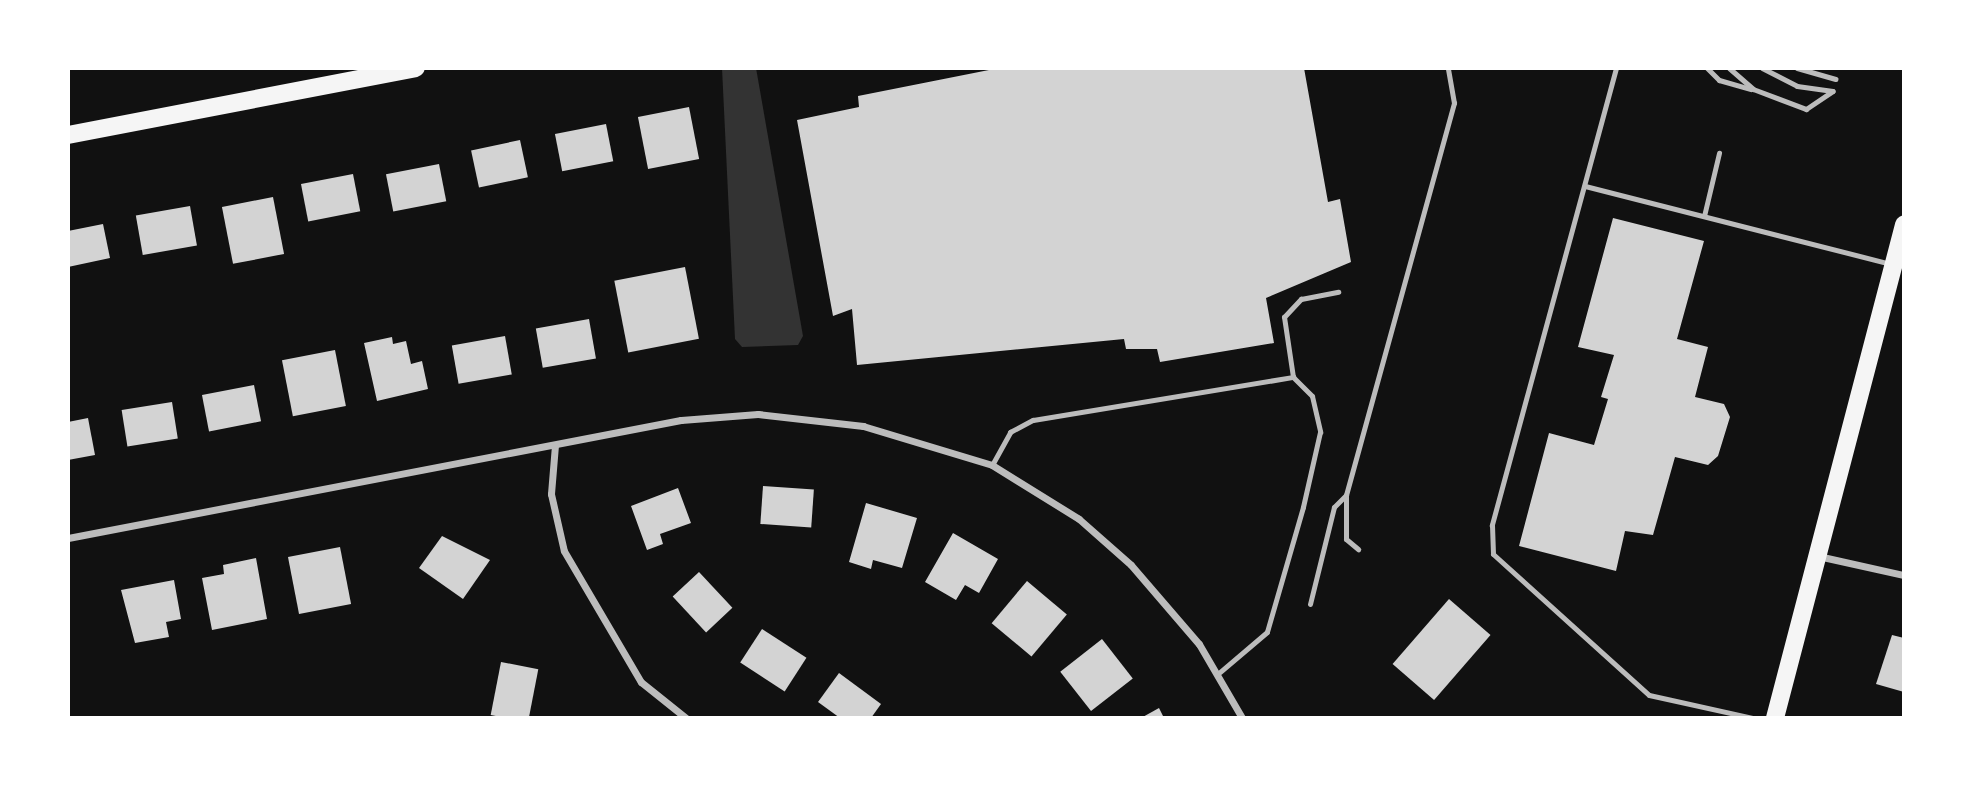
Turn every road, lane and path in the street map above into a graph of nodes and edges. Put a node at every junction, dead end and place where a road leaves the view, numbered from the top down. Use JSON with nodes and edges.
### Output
{"nodes":[{"id":1,"x":415,"y":68,"type":"edge"},
{"id":2,"x":1448,"y":68,"type":"edge"},
{"id":3,"x":1616,"y":68,"type":"edge"},
{"id":4,"x":1707,"y":68,"type":"edge"},
{"id":5,"x":1729,"y":68,"type":"edge"},
{"id":6,"x":1762,"y":68,"type":"edge"},
{"id":7,"x":1797,"y":68,"type":"edge"},
{"id":8,"x":1835,"y":79,"type":"dead end"},
{"id":9,"x":1753,"y":89,"type":"junction"},
{"id":10,"x":68,"y":135,"type":"edge"},
{"id":11,"x":1719,"y":153,"type":"dead end"},
{"id":12,"x":1585,"y":186,"type":"junction"},
{"id":13,"x":1704,"y":216,"type":"junction"},
{"id":14,"x":1904,"y":225,"type":"edge"},
{"id":15,"x":1894,"y":265,"type":"junction"},
{"id":16,"x":1338,"y":292,"type":"dead end"},
{"id":17,"x":1293,"y":377,"type":"junction"},
{"id":18,"x":555,"y":445,"type":"junction"},
{"id":19,"x":992,"y":465,"type":"junction"},
{"id":20,"x":1346,"y":495,"type":"junction"},
{"id":21,"x":68,"y":538,"type":"edge"},
{"id":22,"x":1358,"y":549,"type":"dead end"},
{"id":23,"x":1817,"y":556,"type":"junction"},
{"id":24,"x":1904,"y":575,"type":"edge"},
{"id":25,"x":1310,"y":604,"type":"dead end"},
{"id":26,"x":1220,"y":672,"type":"junction"},
{"id":27,"x":675,"y":715,"type":"edge"},
{"id":28,"x":686,"y":718,"type":"edge"},
{"id":29,"x":1242,"y":718,"type":"edge"},
{"id":30,"x":1753,"y":718,"type":"edge"},
{"id":31,"x":1775,"y":718,"type":"edge"}],
"edges":[{"from":1,"to":10,"type":"main road"},
{"from":2,"to":20,"type":"lane"},
{"from":3,"to":12,"type":"lane"},
{"from":4,"to":9,"type":"lane"},
{"from":5,"to":9,"type":"lane"},
{"from":6,"to":9,"type":"lane"},
{"from":7,"to":8,"type":"lane"},
{"from":11,"to":13,"type":"lane"},
{"from":12,"to":13,"type":"lane"},
{"from":12,"to":30,"type":"lane"},
{"from":13,"to":15,"type":"lane"},
{"from":14,"to":15,"type":"main road"},
{"from":15,"to":23,"type":"main road"},
{"from":16,"to":17,"type":"lane"},
{"from":17,"to":19,"type":"lane"},
{"from":17,"to":26,"type":"lane"},
{"from":18,"to":19,"type":"street"},
{"from":18,"to":21,"type":"street"},
{"from":18,"to":27,"type":"street"},
{"from":19,"to":26,"type":"street"},
{"from":20,"to":22,"type":"lane"},
{"from":20,"to":25,"type":"lane"},
{"from":23,"to":24,"type":"street"},
{"from":23,"to":31,"type":"main road"},
{"from":26,"to":29,"type":"street"},
{"from":27,"to":28,"type":"street"}]}
